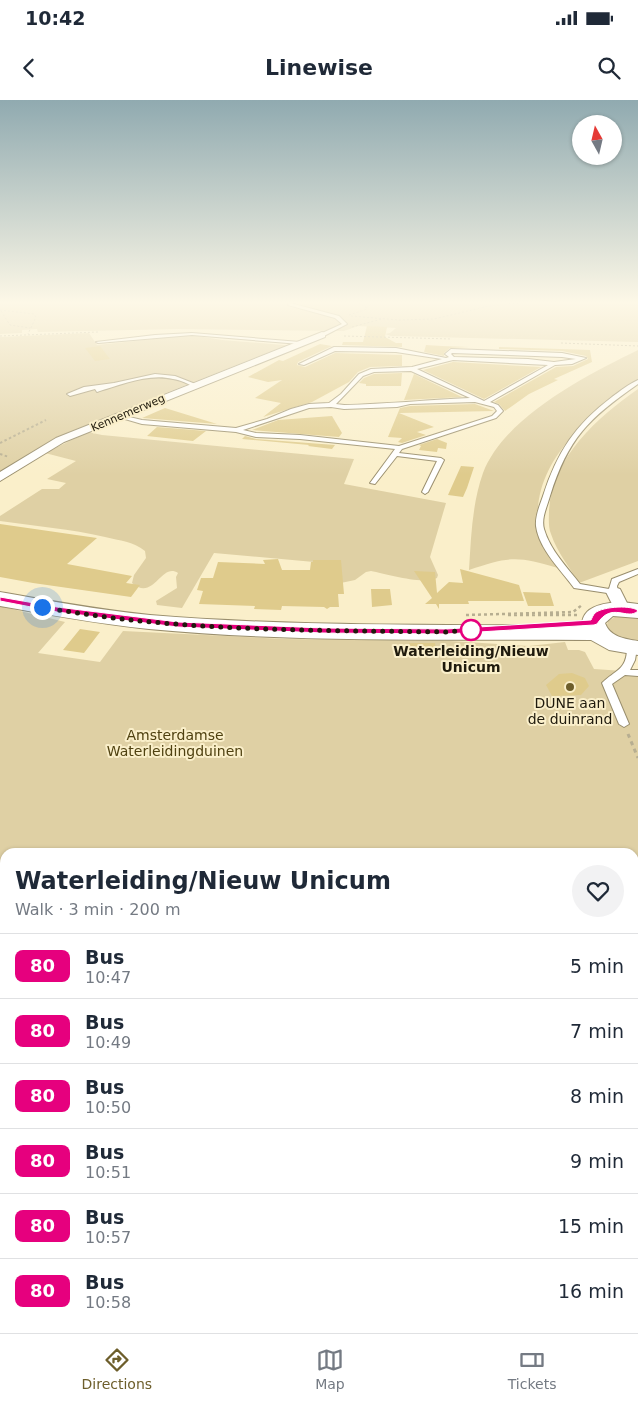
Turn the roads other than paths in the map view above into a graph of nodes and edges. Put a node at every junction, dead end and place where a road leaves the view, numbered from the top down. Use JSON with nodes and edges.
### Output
{"nodes":[{"id":1,"x":259,"y":360,"type":"edge"},
{"id":2,"x":312,"y":360,"type":"edge"},
{"id":3,"x":445,"y":360,"type":"edge"},
{"id":4,"x":510,"y":360,"type":"edge"},
{"id":5,"x":579,"y":360,"type":"edge"},
{"id":6,"x":302,"y":364,"type":"dead end"},
{"id":7,"x":554,"y":364,"type":"junction"},
{"id":8,"x":412,"y":369,"type":"junction"},
{"id":9,"x":638,"y":382,"type":"edge"},
{"id":10,"x":114,"y":385,"type":"junction"},
{"id":11,"x":195,"y":385,"type":"junction"},
{"id":12,"x":70,"y":394,"type":"dead end"},
{"id":13,"x":83,"y":395,"type":"dead end"},
{"id":14,"x":476,"y":400,"type":"junction"},
{"id":15,"x":486,"y":402,"type":"junction"},
{"id":16,"x":331,"y":405,"type":"junction"},
{"id":17,"x":121,"y":418,"type":"junction"},
{"id":18,"x":236,"y":430,"type":"junction"},
{"id":19,"x":397,"y":451,"type":"junction"},
{"id":20,"x":0,"y":477,"type":"edge"},
{"id":21,"x":373,"y":483,"type":"dead end"},
{"id":22,"x":426,"y":492,"type":"dead end"},
{"id":23,"x":638,"y":571,"type":"edge"},
{"id":24,"x":0,"y":599,"type":"edge"},
{"id":25,"x":622,"y":602,"type":"edge"},
{"id":26,"x":589,"y":623,"type":"junction"},
{"id":27,"x":635,"y":648,"type":"edge"},
{"id":28,"x":624,"y":672,"type":"junction"},
{"id":29,"x":638,"y":673,"type":"edge"},
{"id":30,"x":624,"y":724,"type":"road end"}],
"edges":[{"from":1,"to":11,"type":"street","name":"Kennemerweg"},
{"from":2,"to":6,"type":"lane"},
{"from":3,"to":8,"type":"lane"},
{"from":4,"to":7,"type":"lane"},
{"from":5,"to":7,"type":"lane"},
{"from":7,"to":15,"type":"lane"},
{"from":8,"to":14,"type":"lane"},
{"from":8,"to":16,"type":"lane"},
{"from":9,"to":25,"type":"lane"},
{"from":10,"to":11,"type":"lane"},
{"from":10,"to":12,"type":"lane"},
{"from":10,"to":13,"type":"lane"},
{"from":11,"to":17,"type":"street","name":"Kennemerweg"},
{"from":14,"to":15,"type":"lane"},
{"from":14,"to":16,"type":"lane"},
{"from":15,"to":19,"type":"lane"},
{"from":16,"to":18,"type":"lane"},
{"from":17,"to":18,"type":"lane"},
{"from":17,"to":20,"type":"street","name":"Kennemerweg"},
{"from":18,"to":19,"type":"lane"},
{"from":19,"to":21,"type":"lane"},
{"from":19,"to":22,"type":"lane"},
{"from":23,"to":25,"type":"lane"},
{"from":24,"to":26,"type":"main road"},
{"from":25,"to":26,"type":"main road"},
{"from":26,"to":27,"type":"main road"},
{"from":27,"to":28,"type":"lane"},
{"from":28,"to":29,"type":"lane"},
{"from":28,"to":30,"type":"lane"}]}
